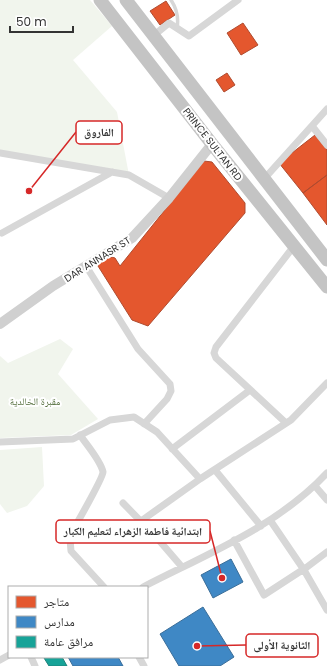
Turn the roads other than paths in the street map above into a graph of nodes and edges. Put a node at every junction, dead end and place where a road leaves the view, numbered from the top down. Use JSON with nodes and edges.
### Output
{"nodes":[{"id":1,"x":100,"y":0,"type":"edge"},
{"id":2,"x":126,"y":0,"type":"edge"},
{"id":3,"x":171,"y":0,"type":"edge"},
{"id":4,"x":238,"y":0,"type":"edge"},
{"id":5,"x":177,"y":28,"type":"junction"},
{"id":6,"x":153,"y":36,"type":"junction"},
{"id":7,"x":327,"y":109,"type":"edge"},
{"id":8,"x":312,"y":126,"type":"junction"},
{"id":9,"x":212,"y":144,"type":"junction"},
{"id":10,"x":327,"y":145,"type":"edge"},
{"id":11,"x":0,"y":153,"type":"edge"},
{"id":12,"x":112,"y":172,"type":"junction"},
{"id":13,"x":264,"y":179,"type":"junction"},
{"id":14,"x":168,"y":198,"type":"junction"},
{"id":15,"x":1,"y":232,"type":"edge"},
{"id":16,"x":294,"y":246,"type":"junction"},
{"id":17,"x":327,"y":260,"type":"edge"},
{"id":18,"x":86,"y":266,"type":"junction"},
{"id":19,"x":327,"y":287,"type":"edge"},
{"id":20,"x":0,"y":324,"type":"edge"},
{"id":21,"x":327,"y":383,"type":"edge"},
{"id":22,"x":250,"y":390,"type":"junction"},
{"id":23,"x":286,"y":423,"type":"junction"},
{"id":24,"x":144,"y":424,"type":"junction"},
{"id":25,"x":80,"y":435,"type":"junction"},
{"id":26,"x":0,"y":442,"type":"edge"},
{"id":27,"x":172,"y":449,"type":"junction"},
{"id":28,"x":215,"y":470,"type":"junction"},
{"id":29,"x":327,"y":473,"type":"edge"},
{"id":30,"x":200,"y":479,"type":"junction"},
{"id":31,"x":315,"y":486,"type":"junction"},
{"id":32,"x":327,"y":500,"type":"edge"},
{"id":33,"x":124,"y":503,"type":"dead end"},
{"id":34,"x":270,"y":520,"type":"junction"},
{"id":35,"x":141,"y":521,"type":"junction"},
{"id":36,"x":261,"y":526,"type":"junction"},
{"id":37,"x":234,"y":540,"type":"junction"},
{"id":38,"x":327,"y":552,"type":"edge"},
{"id":39,"x":182,"y":567,"type":"junction"},
{"id":40,"x":304,"y":570,"type":"junction"},
{"id":41,"x":103,"y":586,"type":"edge"},
{"id":42,"x":145,"y":586,"type":"edge"},
{"id":43,"x":327,"y":610,"type":"edge"}],
"edges":[{"from":1,"to":9,"type":"highway","name":"PRINCE SULTAN RD"},
{"from":2,"to":6,"type":"highway","name":"PRINCE SULTAN RD"},
{"from":3,"to":5,"type":"lane"},
{"from":4,"to":5,"type":"street"},
{"from":5,"to":6,"type":"street"},
{"from":6,"to":13,"type":"highway","name":"PRINCE SULTAN RD"},
{"from":7,"to":8,"type":"street"},
{"from":8,"to":10,"type":"street"},
{"from":8,"to":13,"type":"street"},
{"from":9,"to":14,"type":"street","name":"DAR ANNASR ST"},
{"from":9,"to":16,"type":"highway","name":"PRINCE SULTAN RD"},
{"from":11,"to":12,"type":"street"},
{"from":12,"to":14,"type":"street"},
{"from":12,"to":15,"type":"street"},
{"from":13,"to":17,"type":"highway","name":"PRINCE SULTAN RD"},
{"from":14,"to":18,"type":"street","name":"DAR ANNASR ST"},
{"from":16,"to":19,"type":"highway","name":"PRINCE SULTAN RD"},
{"from":16,"to":22,"type":"street"},
{"from":18,"to":20,"type":"street","name":"DAR ANNASR ST"},
{"from":18,"to":24,"type":"street"},
{"from":21,"to":23,"type":"street"},
{"from":22,"to":23,"type":"street"},
{"from":22,"to":27,"type":"street"},
{"from":23,"to":28,"type":"street"},
{"from":24,"to":25,"type":"street"},
{"from":24,"to":27,"type":"street"},
{"from":25,"to":26,"type":"street"},
{"from":25,"to":41,"type":"street"},
{"from":27,"to":30,"type":"street"},
{"from":28,"to":30,"type":"street"},
{"from":28,"to":36,"type":"street"},
{"from":29,"to":31,"type":"street"},
{"from":30,"to":35,"type":"street"},
{"from":31,"to":32,"type":"street"},
{"from":31,"to":34,"type":"street"},
{"from":33,"to":35,"type":"street"},
{"from":34,"to":36,"type":"street"},
{"from":34,"to":40,"type":"street"},
{"from":35,"to":39,"type":"street"},
{"from":36,"to":37,"type":"street"},
{"from":37,"to":39,"type":"street"},
{"from":37,"to":40,"type":"street"},
{"from":38,"to":40,"type":"street"},
{"from":39,"to":42,"type":"street"},
{"from":40,"to":43,"type":"street"}]}
